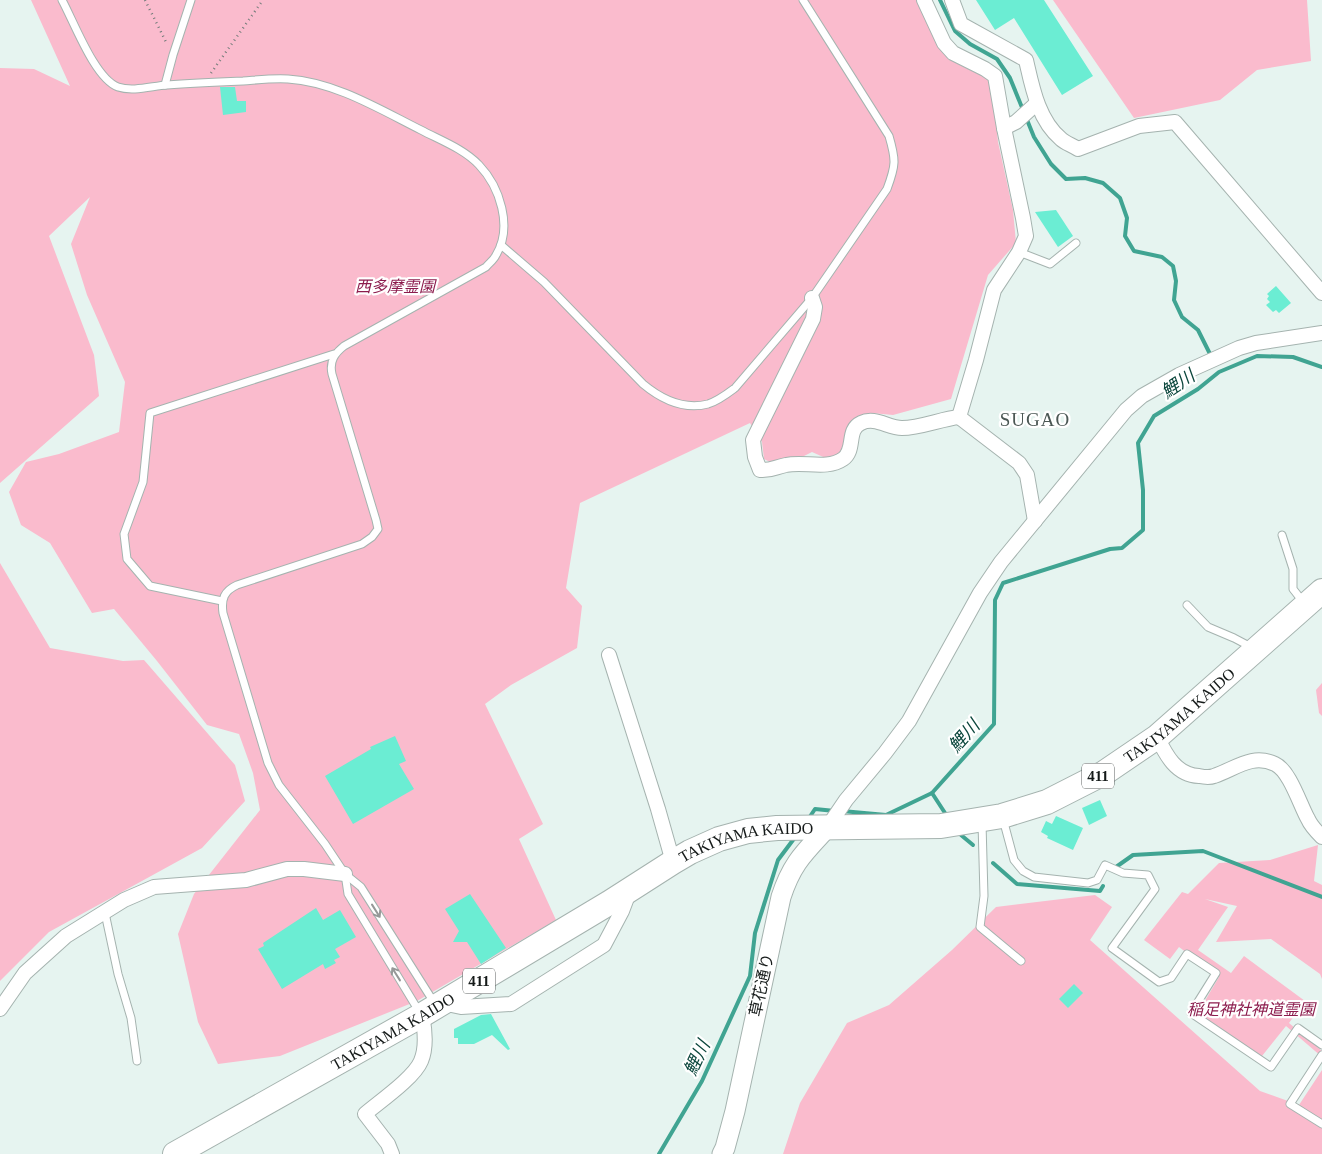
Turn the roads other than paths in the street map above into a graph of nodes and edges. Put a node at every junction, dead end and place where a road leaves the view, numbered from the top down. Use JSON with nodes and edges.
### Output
{"nodes":[{"id":1,"x":62,"y":0,"type":"edge"},
{"id":2,"x":191,"y":0,"type":"edge"},
{"id":3,"x":804,"y":0,"type":"edge"},
{"id":4,"x":924,"y":0,"type":"edge"},
{"id":5,"x":952,"y":0,"type":"edge"},
{"id":6,"x":165,"y":85,"type":"junction"},
{"id":7,"x":1036,"y":103,"type":"junction"},
{"id":8,"x":1010,"y":125,"type":"junction"},
{"id":9,"x":1076,"y":243,"type":"dead end"},
{"id":10,"x":501,"y":245,"type":"junction"},
{"id":11,"x":1019,"y":252,"type":"junction"},
{"id":12,"x":1322,"y":293,"type":"edge"},
{"id":13,"x":812,"y":298,"type":"junction"},
{"id":14,"x":1322,"y":333,"type":"edge"},
{"id":15,"x":334,"y":354,"type":"junction"},
{"id":16,"x":959,"y":417,"type":"junction"},
{"id":17,"x":1035,"y":521,"type":"junction"},
{"id":18,"x":1282,"y":535,"type":"dead end"},
{"id":19,"x":1314,"y":598,"type":"edge"},
{"id":20,"x":222,"y":601,"type":"junction"},
{"id":21,"x":1187,"y":605,"type":"dead end"},
{"id":22,"x":1255,"y":649,"type":"junction"},
{"id":23,"x":609,"y":655,"type":"dead end"},
{"id":24,"x":1157,"y":736,"type":"junction"},
{"id":25,"x":992,"y":818,"type":"junction"},
{"id":26,"x":826,"y":824,"type":"junction"},
{"id":27,"x":1322,"y":838,"type":"edge"},
{"id":28,"x":673,"y":862,"type":"junction"},
{"id":29,"x":345,"y":874,"type":"junction"},
{"id":30,"x":630,"y":890,"type":"junction"},
{"id":31,"x":105,"y":913,"type":"junction"},
{"id":32,"x":1021,"y":961,"type":"dead end"},
{"id":33,"x":0,"y":1009,"type":"edge"},
{"id":34,"x":433,"y":1009,"type":"junction"},
{"id":35,"x":1322,"y":1045,"type":"edge"},
{"id":36,"x":1322,"y":1055,"type":"edge"},
{"id":37,"x":137,"y":1061,"type":"dead end"},
{"id":38,"x":1322,"y":1124,"type":"edge"},
{"id":39,"x":175,"y":1154,"type":"edge"},
{"id":40,"x":392,"y":1154,"type":"edge"},
{"id":41,"x":722,"y":1154,"type":"edge"}],
"edges":[{"from":1,"to":6,"type":"lane"},
{"from":2,"to":6,"type":"lane"},
{"from":3,"to":13,"type":"lane"},
{"from":4,"to":8,"type":"street"},
{"from":5,"to":7,"type":"street"},
{"from":6,"to":10,"type":"lane"},
{"from":7,"to":8,"type":"street"},
{"from":7,"to":12,"type":"street"},
{"from":8,"to":11,"type":"street"},
{"from":9,"to":11,"type":"lane"},
{"from":10,"to":13,"type":"lane"},
{"from":10,"to":15,"type":"lane"},
{"from":11,"to":16,"type":"street"},
{"from":13,"to":16,"type":"street"},
{"from":14,"to":17,"type":"street"},
{"from":15,"to":20,"type":"lane"},
{"from":15,"to":20,"type":"lane"},
{"from":16,"to":17,"type":"street"},
{"from":17,"to":26,"type":"street"},
{"from":18,"to":19,"type":"lane"},
{"from":19,"to":22,"type":"highway","name":"TAKIYAMA KAIDO","number":"411"},
{"from":20,"to":29,"type":"lane"},
{"from":21,"to":22,"type":"lane"},
{"from":22,"to":24,"type":"highway","name":"TAKIYAMA KAIDO","number":"411"},
{"from":23,"to":28,"type":"street"},
{"from":24,"to":25,"type":"highway","name":"TAKIYAMA KAIDO","number":"411"},
{"from":24,"to":27,"type":"street"},
{"from":25,"to":26,"type":"highway","name":"TAKIYAMA KAIDO","number":"411"},
{"from":25,"to":32,"type":"lane"},
{"from":25,"to":35,"type":"lane"},
{"from":26,"to":28,"type":"highway","name":"TAKIYAMA KAIDO","number":"411"},
{"from":26,"to":41,"type":"street","name":"草花通り"},
{"from":28,"to":30,"type":"highway","name":"TAKIYAMA KAIDO","number":"411"},
{"from":29,"to":31,"type":"street"},
{"from":29,"to":34,"type":"lane","one_way":true},
{"from":34,"to":29,"type":"lane","one_way":true},
{"from":30,"to":34,"type":"highway","name":"TAKIYAMA KAIDO","number":"411"},
{"from":30,"to":34,"type":"street"},
{"from":31,"to":33,"type":"street"},
{"from":31,"to":37,"type":"lane"},
{"from":34,"to":39,"type":"highway","name":"TAKIYAMA KAIDO","number":"411"},
{"from":34,"to":40,"type":"street"},
{"from":36,"to":38,"type":"lane"}]}
